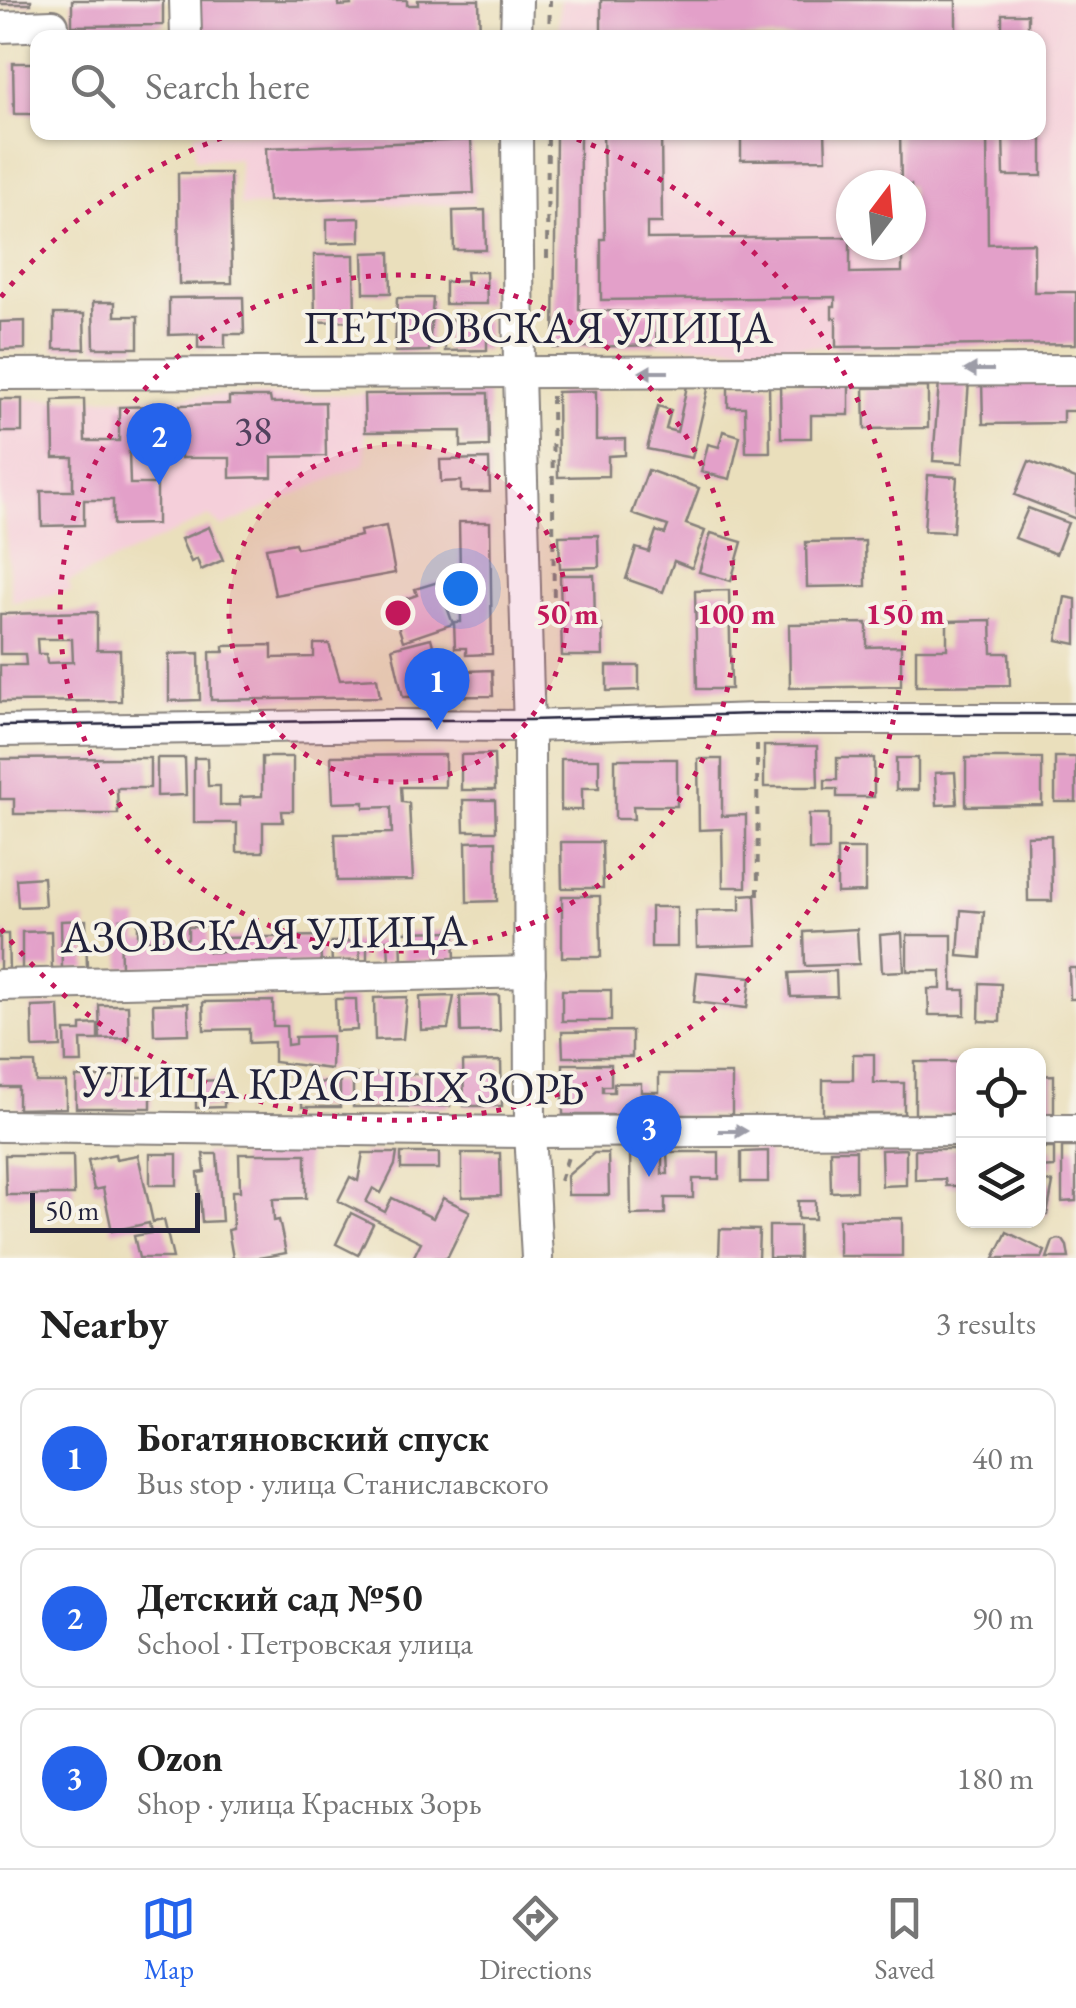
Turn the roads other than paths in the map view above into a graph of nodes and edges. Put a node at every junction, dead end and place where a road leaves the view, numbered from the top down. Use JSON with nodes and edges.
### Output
{"nodes":[{"id":1,"x":185,"y":0,"type":"edge"},
{"id":2,"x":516,"y":0,"type":"edge"},
{"id":3,"x":53,"y":21,"type":"edge"},
{"id":4,"x":0,"y":27,"type":"edge"},
{"id":5,"x":186,"y":30,"type":"edge"},
{"id":6,"x":516,"y":30,"type":"edge"},
{"id":7,"x":516,"y":140,"type":"edge"},
{"id":8,"x":1076,"y":370,"type":"edge"},
{"id":9,"x":520,"y":373,"type":"junction"},
{"id":10,"x":0,"y":374,"type":"edge"},
{"id":11,"x":1076,"y":720,"type":"edge"},
{"id":12,"x":529,"y":726,"type":"junction"},
{"id":13,"x":0,"y":731,"type":"edge"},
{"id":14,"x":530,"y":972,"type":"junction"},
{"id":15,"x":0,"y":985,"type":"edge"},
{"id":16,"x":0,"y":1126,"type":"edge"},
{"id":17,"x":956,"y":1130,"type":"edge"},
{"id":18,"x":1046,"y":1130,"type":"edge"},
{"id":19,"x":1076,"y":1130,"type":"edge"},
{"id":20,"x":530,"y":1132,"type":"junction"},
{"id":21,"x":537,"y":1258,"type":"edge"}],
"edges":[{"from":1,"to":5,"type":"street"},
{"from":2,"to":6,"type":"street"},
{"from":3,"to":4,"type":"street"},
{"from":7,"to":9,"type":"street"},
{"from":8,"to":9,"type":"street","name":"ПЕТРОВСКАЯ УЛИЦА","one_way":true},
{"from":9,"to":10,"type":"street","name":"ПЕТРОВСКАЯ УЛИЦА"},
{"from":9,"to":12,"type":"street"},
{"from":11,"to":12,"type":"street"},
{"from":12,"to":13,"type":"street"},
{"from":12,"to":14,"type":"street"},
{"from":14,"to":15,"type":"street","name":"АЗОВСКАЯ УЛИЦА"},
{"from":14,"to":20,"type":"street"},
{"from":16,"to":20,"type":"street","name":"УЛИЦА КРАСНЫХ ЗОРЬ"},
{"from":20,"to":17,"type":"street","name":"УЛИЦА КРАСНЫХ ЗОРЬ","one_way":true},
{"from":18,"to":19,"type":"street"},
{"from":20,"to":21,"type":"street"}]}
